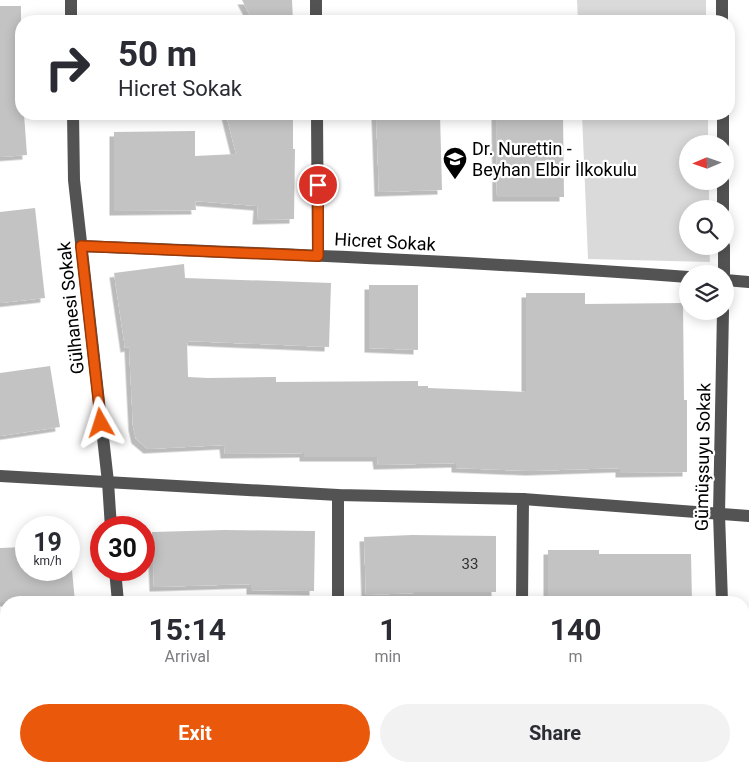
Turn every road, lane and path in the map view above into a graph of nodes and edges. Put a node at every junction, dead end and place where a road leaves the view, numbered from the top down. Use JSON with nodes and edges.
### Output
{"nodes":[{"id":1,"x":71,"y":0,"type":"edge"},
{"id":2,"x":316,"y":0,"type":"edge"},
{"id":3,"x":722,"y":0,"type":"edge"},
{"id":4,"x":72,"y":15,"type":"edge"},
{"id":5,"x":316,"y":15,"type":"edge"},
{"id":6,"x":722,"y":15,"type":"edge"},
{"id":7,"x":73,"y":120,"type":"edge"},
{"id":8,"x":317,"y":120,"type":"edge"},
{"id":9,"x":722,"y":120,"type":"edge"},
{"id":10,"x":723,"y":135,"type":"edge"},
{"id":11,"x":81,"y":246,"type":"junction"},
{"id":12,"x":318,"y":256,"type":"junction"},
{"id":13,"x":679,"y":276,"type":"edge"},
{"id":14,"x":734,"y":281,"type":"edge"},
{"id":15,"x":749,"y":282,"type":"edge"},
{"id":16,"x":723,"y":320,"type":"edge"},
{"id":17,"x":0,"y":476,"type":"edge"},
{"id":18,"x":108,"y":482,"type":"junction"},
{"id":19,"x":338,"y":495,"type":"junction"},
{"id":20,"x":523,"y":499,"type":"junction"},
{"id":21,"x":719,"y":514,"type":"junction"},
{"id":22,"x":110,"y":516,"type":"edge"},
{"id":23,"x":749,"y":516,"type":"edge"},
{"id":24,"x":116,"y":581,"type":"edge"},
{"id":25,"x":117,"y":596,"type":"edge"},
{"id":26,"x":338,"y":596,"type":"edge"},
{"id":27,"x":522,"y":596,"type":"edge"},
{"id":28,"x":722,"y":596,"type":"edge"}],
"edges":[{"from":1,"to":4,"type":"street"},
{"from":2,"to":5,"type":"street"},
{"from":3,"to":6,"type":"street"},
{"from":7,"to":11,"type":"street","name":"Gülhanesi Sokak"},
{"from":8,"to":12,"type":"street"},
{"from":9,"to":10,"type":"street"},
{"from":11,"to":12,"type":"street","name":"Hicret Sokak"},
{"from":11,"to":18,"type":"street","name":"Gülhanesi Sokak"},
{"from":12,"to":13,"type":"street","name":"Hicret Sokak"},
{"from":14,"to":15,"type":"street"},
{"from":16,"to":21,"type":"street","name":"Gümüşsuyu Sokak"},
{"from":17,"to":18,"type":"street"},
{"from":18,"to":19,"type":"street"},
{"from":18,"to":22,"type":"street","name":"Gülhanesi Sokak"},
{"from":19,"to":20,"type":"street"},
{"from":19,"to":26,"type":"street"},
{"from":20,"to":21,"type":"street"},
{"from":20,"to":27,"type":"street"},
{"from":21,"to":23,"type":"street"},
{"from":21,"to":28,"type":"street","name":"Gümüşsuyu Sokak"},
{"from":24,"to":25,"type":"street"}]}
